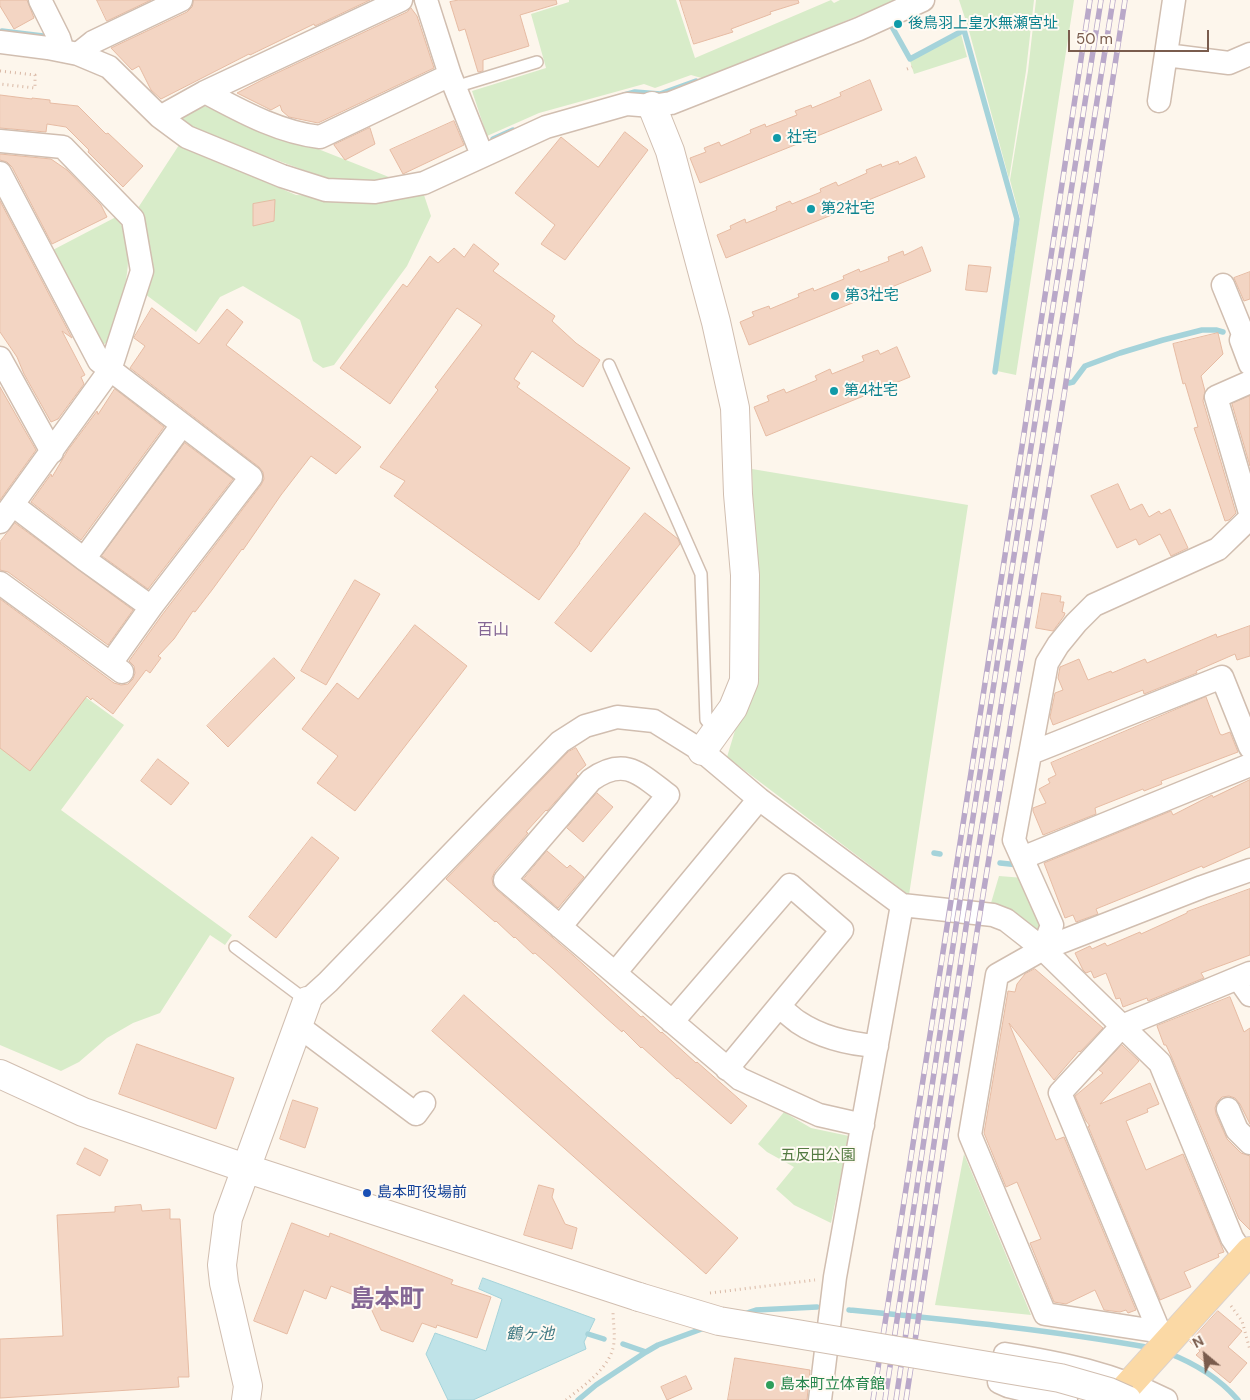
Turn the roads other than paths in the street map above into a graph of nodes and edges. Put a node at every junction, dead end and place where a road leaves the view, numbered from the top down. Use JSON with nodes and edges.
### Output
{"nodes":[{"id":1,"x":40,"y":0,"type":"edge"},
{"id":2,"x":181,"y":0,"type":"edge"},
{"id":3,"x":401,"y":0,"type":"edge"},
{"id":4,"x":427,"y":0,"type":"edge"},
{"id":5,"x":923,"y":0,"type":"edge"},
{"id":6,"x":1174,"y":0,"type":"edge"},
{"id":7,"x":0,"y":42,"type":"edge"},
{"id":8,"x":70,"y":52,"type":"junction"},
{"id":9,"x":1250,"y":54,"type":"edge"},
{"id":10,"x":1166,"y":55,"type":"junction"},
{"id":11,"x":537,"y":62,"type":"dead end"},
{"id":12,"x":452,"y":81,"type":"junction"},
{"id":13,"x":205,"y":92,"type":"junction"},
{"id":14,"x":1159,"y":101,"type":"dead end"},
{"id":15,"x":652,"y":106,"type":"junction"},
{"id":16,"x":160,"y":118,"type":"junction"},
{"id":17,"x":0,"y":141,"type":"edge"},
{"id":18,"x":482,"y":155,"type":"junction"},
{"id":19,"x":0,"y":173,"type":"edge"},
{"id":20,"x":1223,"y":285,"type":"dead end"},
{"id":21,"x":1246,"y":332,"type":"edge"},
{"id":22,"x":0,"y":358,"type":"edge"},
{"id":23,"x":1250,"y":364,"type":"edge"},
{"id":24,"x":609,"y":365,"type":"dead end"},
{"id":25,"x":110,"y":370,"type":"junction"},
{"id":26,"x":1250,"y":382,"type":"edge"},
{"id":27,"x":182,"y":425,"type":"junction"},
{"id":28,"x":52,"y":452,"type":"junction"},
{"id":29,"x":7,"y":513,"type":"edge"},
{"id":30,"x":1250,"y":513,"type":"edge"},
{"id":31,"x":1250,"y":518,"type":"edge"},
{"id":32,"x":84,"y":559,"type":"junction"},
{"id":33,"x":0,"y":583,"type":"edge"},
{"id":34,"x":151,"y":607,"type":"junction"},
{"id":35,"x":718,"y":730,"type":"junction"},
{"id":36,"x":1250,"y":747,"type":"edge"},
{"id":37,"x":702,"y":752,"type":"junction"},
{"id":38,"x":1031,"y":754,"type":"junction"},
{"id":39,"x":1250,"y":765,"type":"edge"},
{"id":40,"x":760,"y":799,"type":"junction"},
{"id":41,"x":1022,"y":858,"type":"junction"},
{"id":42,"x":1250,"y":870,"type":"edge"},
{"id":43,"x":902,"y":906,"type":"junction"},
{"id":44,"x":560,"y":927,"type":"junction"},
{"id":45,"x":235,"y":947,"type":"dead end"},
{"id":46,"x":1043,"y":950,"type":"junction"},
{"id":47,"x":614,"y":973,"type":"junction"},
{"id":48,"x":1246,"y":982,"type":"edge"},
{"id":49,"x":779,"y":1007,"type":"junction"},
{"id":50,"x":302,"y":1013,"type":"junction"},
{"id":51,"x":672,"y":1022,"type":"junction"},
{"id":52,"x":1122,"y":1026,"type":"junction"},
{"id":53,"x":877,"y":1046,"type":"junction"},
{"id":54,"x":727,"y":1069,"type":"junction"},
{"id":55,"x":0,"y":1074,"type":"edge"},
{"id":56,"x":1228,"y":1110,"type":"dead end"},
{"id":57,"x":416,"y":1115,"type":"dead end"},
{"id":58,"x":863,"y":1125,"type":"junction"},
{"id":59,"x":1250,"y":1143,"type":"edge"},
{"id":60,"x":245,"y":1168,"type":"junction"},
{"id":61,"x":1247,"y":1254,"type":"edge"},
{"id":62,"x":1163,"y":1342,"type":"junction"},
{"id":63,"x":1124,"y":1394,"type":"edge"},
{"id":64,"x":246,"y":1400,"type":"edge"},
{"id":65,"x":820,"y":1400,"type":"edge"},
{"id":66,"x":1066,"y":1400,"type":"edge"},
{"id":67,"x":1166,"y":1400,"type":"edge"}],
"edges":[{"from":1,"to":8,"type":"street"},
{"from":2,"to":8,"type":"street"},
{"from":3,"to":13,"type":"street"},
{"from":4,"to":12,"type":"street"},
{"from":5,"to":15,"type":"street"},
{"from":6,"to":10,"type":"street"},
{"from":7,"to":8,"type":"street"},
{"from":8,"to":16,"type":"street"},
{"from":9,"to":10,"type":"street"},
{"from":10,"to":14,"type":"street"},
{"from":11,"to":12,"type":"lane"},
{"from":12,"to":13,"type":"street"},
{"from":12,"to":18,"type":"street"},
{"from":13,"to":16,"type":"street"},
{"from":15,"to":18,"type":"street"},
{"from":15,"to":35,"type":"street"},
{"from":16,"to":18,"type":"street"},
{"from":17,"to":25,"type":"street"},
{"from":19,"to":25,"type":"street"},
{"from":20,"to":21,"type":"street"},
{"from":21,"to":23,"type":"street"},
{"from":22,"to":28,"type":"street"},
{"from":24,"to":35,"type":"lane"},
{"from":25,"to":27,"type":"street"},
{"from":25,"to":28,"type":"street"},
{"from":26,"to":30,"type":"street"},
{"from":27,"to":32,"type":"street"},
{"from":27,"to":34,"type":"street"},
{"from":28,"to":29,"type":"street"},
{"from":29,"to":32,"type":"street"},
{"from":31,"to":38,"type":"street"},
{"from":32,"to":34,"type":"street"},
{"from":33,"to":34,"type":"street"},
{"from":35,"to":37,"type":"street"},
{"from":36,"to":38,"type":"street"},
{"from":37,"to":40,"type":"street"},
{"from":37,"to":50,"type":"street"},
{"from":38,"to":41,"type":"street"},
{"from":39,"to":41,"type":"street"},
{"from":40,"to":43,"type":"street"},
{"from":40,"to":47,"type":"street"},
{"from":41,"to":46,"type":"street"},
{"from":42,"to":46,"type":"street"},
{"from":43,"to":46,"type":"street"},
{"from":43,"to":53,"type":"street"},
{"from":44,"to":44,"type":"street"},
{"from":44,"to":47,"type":"street"},
{"from":45,"to":50,"type":"lane"},
{"from":46,"to":52,"type":"street"},
{"from":46,"to":62,"type":"street"},
{"from":47,"to":51,"type":"street"},
{"from":48,"to":52,"type":"street"},
{"from":49,"to":51,"type":"street"},
{"from":49,"to":53,"type":"street"},
{"from":49,"to":54,"type":"street"},
{"from":50,"to":57,"type":"street"},
{"from":50,"to":60,"type":"street"},
{"from":51,"to":54,"type":"street"},
{"from":52,"to":61,"type":"street"},
{"from":52,"to":62,"type":"street"},
{"from":53,"to":58,"type":"street"},
{"from":54,"to":58,"type":"street"},
{"from":55,"to":60,"type":"street"},
{"from":56,"to":59,"type":"street"},
{"from":58,"to":65,"type":"street"},
{"from":60,"to":63,"type":"street","bridge":true},
{"from":60,"to":64,"type":"street"},
{"from":61,"to":62,"type":"main road"},
{"from":62,"to":63,"type":"main road"},
{"from":63,"to":66,"type":"street"},
{"from":63,"to":67,"type":"street"}]}
